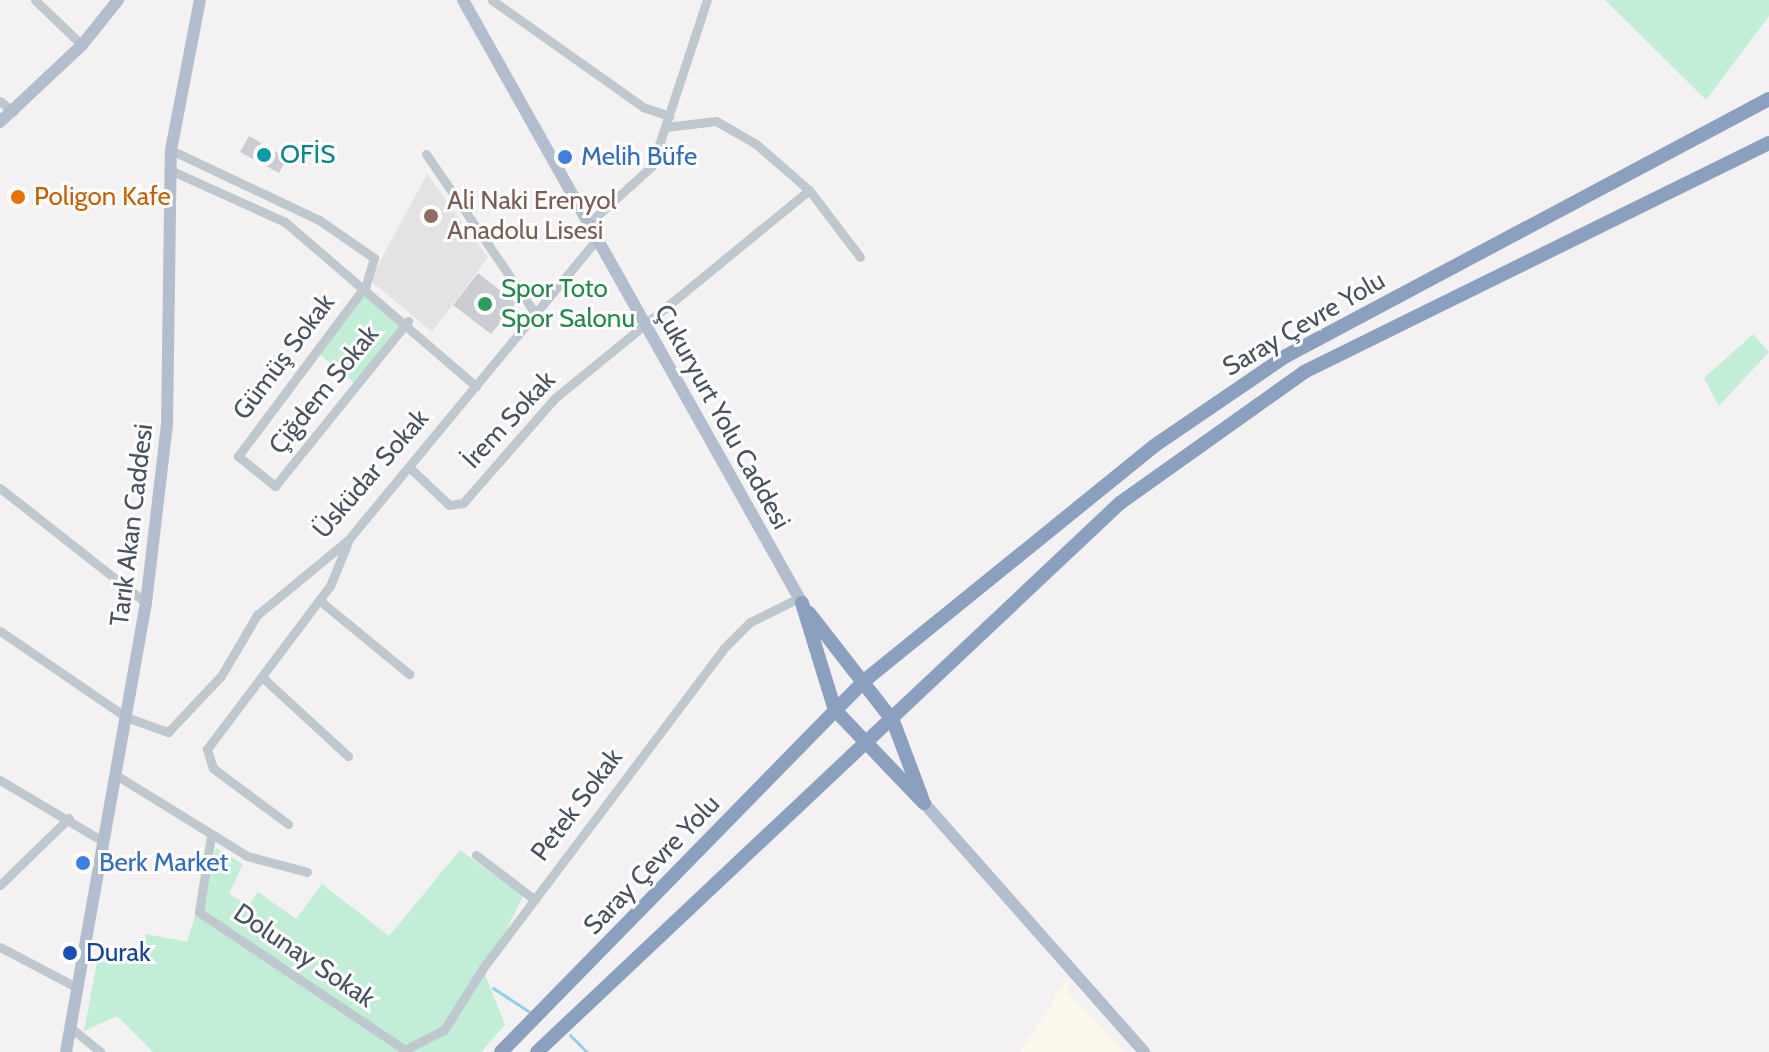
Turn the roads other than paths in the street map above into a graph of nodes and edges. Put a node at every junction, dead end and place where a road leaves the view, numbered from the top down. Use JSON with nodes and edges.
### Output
{"nodes":[{"id":1,"x":35,"y":0,"type":"edge"},
{"id":2,"x":118,"y":0,"type":"edge"},
{"id":3,"x":200,"y":0,"type":"edge"},
{"id":4,"x":463,"y":0,"type":"edge"},
{"id":5,"x":492,"y":0,"type":"edge"},
{"id":6,"x":707,"y":0,"type":"edge"},
{"id":7,"x":82,"y":45,"type":"junction"},
{"id":8,"x":1769,"y":99,"type":"edge"},
{"id":9,"x":0,"y":101,"type":"edge"},
{"id":10,"x":13,"y":112,"type":"junction"},
{"id":11,"x":669,"y":116,"type":"junction"},
{"id":12,"x":0,"y":122,"type":"edge"},
{"id":13,"x":666,"y":127,"type":"junction"},
{"id":14,"x":1769,"y":143,"type":"edge"},
{"id":15,"x":171,"y":150,"type":"junction"},
{"id":16,"x":426,"y":154,"type":"dead end"},
{"id":17,"x":170,"y":170,"type":"junction"},
{"id":18,"x":809,"y":190,"type":"junction"},
{"id":19,"x":589,"y":223,"type":"junction"},
{"id":20,"x":325,"y":225,"type":"junction"},
{"id":21,"x":597,"y":239,"type":"junction"},
{"id":22,"x":313,"y":243,"type":"junction"},
{"id":23,"x":860,"y":257,"type":"dead end"},
{"id":24,"x":366,"y":285,"type":"junction"},
{"id":25,"x":535,"y":313,"type":"junction"},
{"id":26,"x":408,"y":321,"type":"junction"},
{"id":27,"x":645,"y":324,"type":"junction"},
{"id":28,"x":476,"y":386,"type":"junction"},
{"id":29,"x":409,"y":467,"type":"junction"},
{"id":30,"x":275,"y":486,"type":"joint"},
{"id":31,"x":0,"y":488,"type":"edge"},
{"id":32,"x":348,"y":540,"type":"junction"},
{"id":33,"x":319,"y":600,"type":"junction"},
{"id":34,"x":800,"y":601,"type":"junction"},
{"id":35,"x":146,"y":603,"type":"junction"},
{"id":36,"x":0,"y":631,"type":"edge"},
{"id":37,"x":409,"y":674,"type":"dead end"},
{"id":38,"x":262,"y":677,"type":"junction"},
{"id":39,"x":864,"y":681,"type":"junction"},
{"id":40,"x":835,"y":710,"type":"junction"},
{"id":41,"x":126,"y":717,"type":"junction"},
{"id":42,"x":893,"y":721,"type":"junction"},
{"id":43,"x":865,"y":745,"type":"junction"},
{"id":44,"x":348,"y":756,"type":"dead end"},
{"id":45,"x":116,"y":775,"type":"junction"},
{"id":46,"x":0,"y":780,"type":"edge"},
{"id":47,"x":924,"y":803,"type":"junction"},
{"id":48,"x":69,"y":818,"type":"junction"},
{"id":49,"x":288,"y":824,"type":"dead end"},
{"id":50,"x":211,"y":836,"type":"junction"},
{"id":51,"x":104,"y":842,"type":"junction"},
{"id":52,"x":476,"y":855,"type":"dead end"},
{"id":53,"x":307,"y":872,"type":"dead end"},
{"id":54,"x":0,"y":885,"type":"edge"},
{"id":55,"x":535,"y":900,"type":"junction"},
{"id":56,"x":0,"y":947,"type":"edge"},
{"id":57,"x":78,"y":988,"type":"junction"},
{"id":58,"x":71,"y":1028,"type":"junction"},
{"id":59,"x":406,"y":1051,"type":"edge"},
{"id":60,"x":66,"y":1052,"type":"edge"},
{"id":61,"x":101,"y":1052,"type":"edge"},
{"id":62,"x":501,"y":1052,"type":"edge"},
{"id":63,"x":537,"y":1052,"type":"edge"},
{"id":64,"x":1144,"y":1052,"type":"edge"}],
"edges":[{"from":1,"to":7,"type":"street"},
{"from":2,"to":7,"type":"main road"},
{"from":3,"to":15,"type":"main road","name":"Tarık Akan Caddesi"},
{"from":4,"to":19,"type":"main road","name":"Çukuryurt Yolu Caddesi"},
{"from":5,"to":11,"type":"street"},
{"from":6,"to":11,"type":"street"},
{"from":7,"to":10,"type":"main road"},
{"from":8,"to":39,"type":"highway","name":"Saray Çevre Yolu"},
{"from":9,"to":10,"type":"street"},
{"from":10,"to":12,"type":"main road"},
{"from":11,"to":13,"type":"street"},
{"from":13,"to":18,"type":"street"},
{"from":13,"to":19,"type":"street"},
{"from":14,"to":42,"type":"highway","name":"Saray Çevre Yolu"},
{"from":15,"to":17,"type":"main road","name":"Tarık Akan Caddesi"},
{"from":15,"to":20,"type":"street"},
{"from":16,"to":25,"type":"street"},
{"from":17,"to":22,"type":"street"},
{"from":17,"to":35,"type":"main road","name":"Tarık Akan Caddesi"},
{"from":18,"to":23,"type":"street"},
{"from":18,"to":27,"type":"street"},
{"from":19,"to":21,"type":"main road","name":"Çukuryurt Yolu Caddesi"},
{"from":20,"to":22,"type":"street"},
{"from":20,"to":24,"type":"street"},
{"from":21,"to":25,"type":"street","name":"Üsküdar Sokak"},
{"from":21,"to":27,"type":"main road","name":"Çukuryurt Yolu Caddesi"},
{"from":22,"to":24,"type":"street"},
{"from":24,"to":26,"type":"street"},
{"from":24,"to":30,"type":"street","name":"Gümüş Sokak"},
{"from":25,"to":28,"type":"street","name":"Üsküdar Sokak"},
{"from":26,"to":28,"type":"street"},
{"from":26,"to":30,"type":"street","name":"Çiğdem Sokak"},
{"from":27,"to":29,"type":"street","name":"İrem Sokak"},
{"from":27,"to":34,"type":"main road","name":"Çukuryurt Yolu Caddesi"},
{"from":28,"to":29,"type":"street","name":"Üsküdar Sokak"},
{"from":29,"to":32,"type":"street","name":"Üsküdar Sokak"},
{"from":31,"to":35,"type":"street"},
{"from":32,"to":33,"type":"street"},
{"from":32,"to":41,"type":"street","name":"Üsküdar Sokak"},
{"from":33,"to":37,"type":"street"},
{"from":33,"to":38,"type":"street"},
{"from":34,"to":39,"type":"highway"},
{"from":34,"to":40,"type":"highway"},
{"from":34,"to":55,"type":"street","name":"Petek Sokak"},
{"from":35,"to":41,"type":"main road","name":"Tarık Akan Caddesi"},
{"from":36,"to":41,"type":"street"},
{"from":38,"to":44,"type":"street"},
{"from":38,"to":49,"type":"street"},
{"from":39,"to":40,"type":"highway","name":"Saray Çevre Yolu"},
{"from":39,"to":42,"type":"highway"},
{"from":40,"to":43,"type":"highway"},
{"from":40,"to":62,"type":"highway","name":"Saray Çevre Yolu"},
{"from":41,"to":45,"type":"main road","name":"Tarık Akan Caddesi"},
{"from":42,"to":43,"type":"highway","name":"Saray Çevre Yolu"},
{"from":42,"to":47,"type":"highway"},
{"from":43,"to":47,"type":"highway"},
{"from":43,"to":63,"type":"highway","name":"Saray Çevre Yolu"},
{"from":45,"to":50,"type":"street"},
{"from":45,"to":51,"type":"main road","name":"Tarık Akan Caddesi"},
{"from":46,"to":48,"type":"street"},
{"from":47,"to":64,"type":"main road"},
{"from":48,"to":51,"type":"street"},
{"from":48,"to":54,"type":"street"},
{"from":50,"to":53,"type":"street"},
{"from":50,"to":59,"type":"street","name":"Dolunay Sokak"},
{"from":51,"to":57,"type":"main road","name":"Tarık Akan Caddesi"},
{"from":52,"to":55,"type":"street"},
{"from":55,"to":59,"type":"street","name":"Petek Sokak"},
{"from":56,"to":57,"type":"street"},
{"from":57,"to":58,"type":"main road","name":"Tarık Akan Caddesi"},
{"from":58,"to":60,"type":"main road","name":"Tarık Akan Caddesi"},
{"from":58,"to":61,"type":"street"}]}
